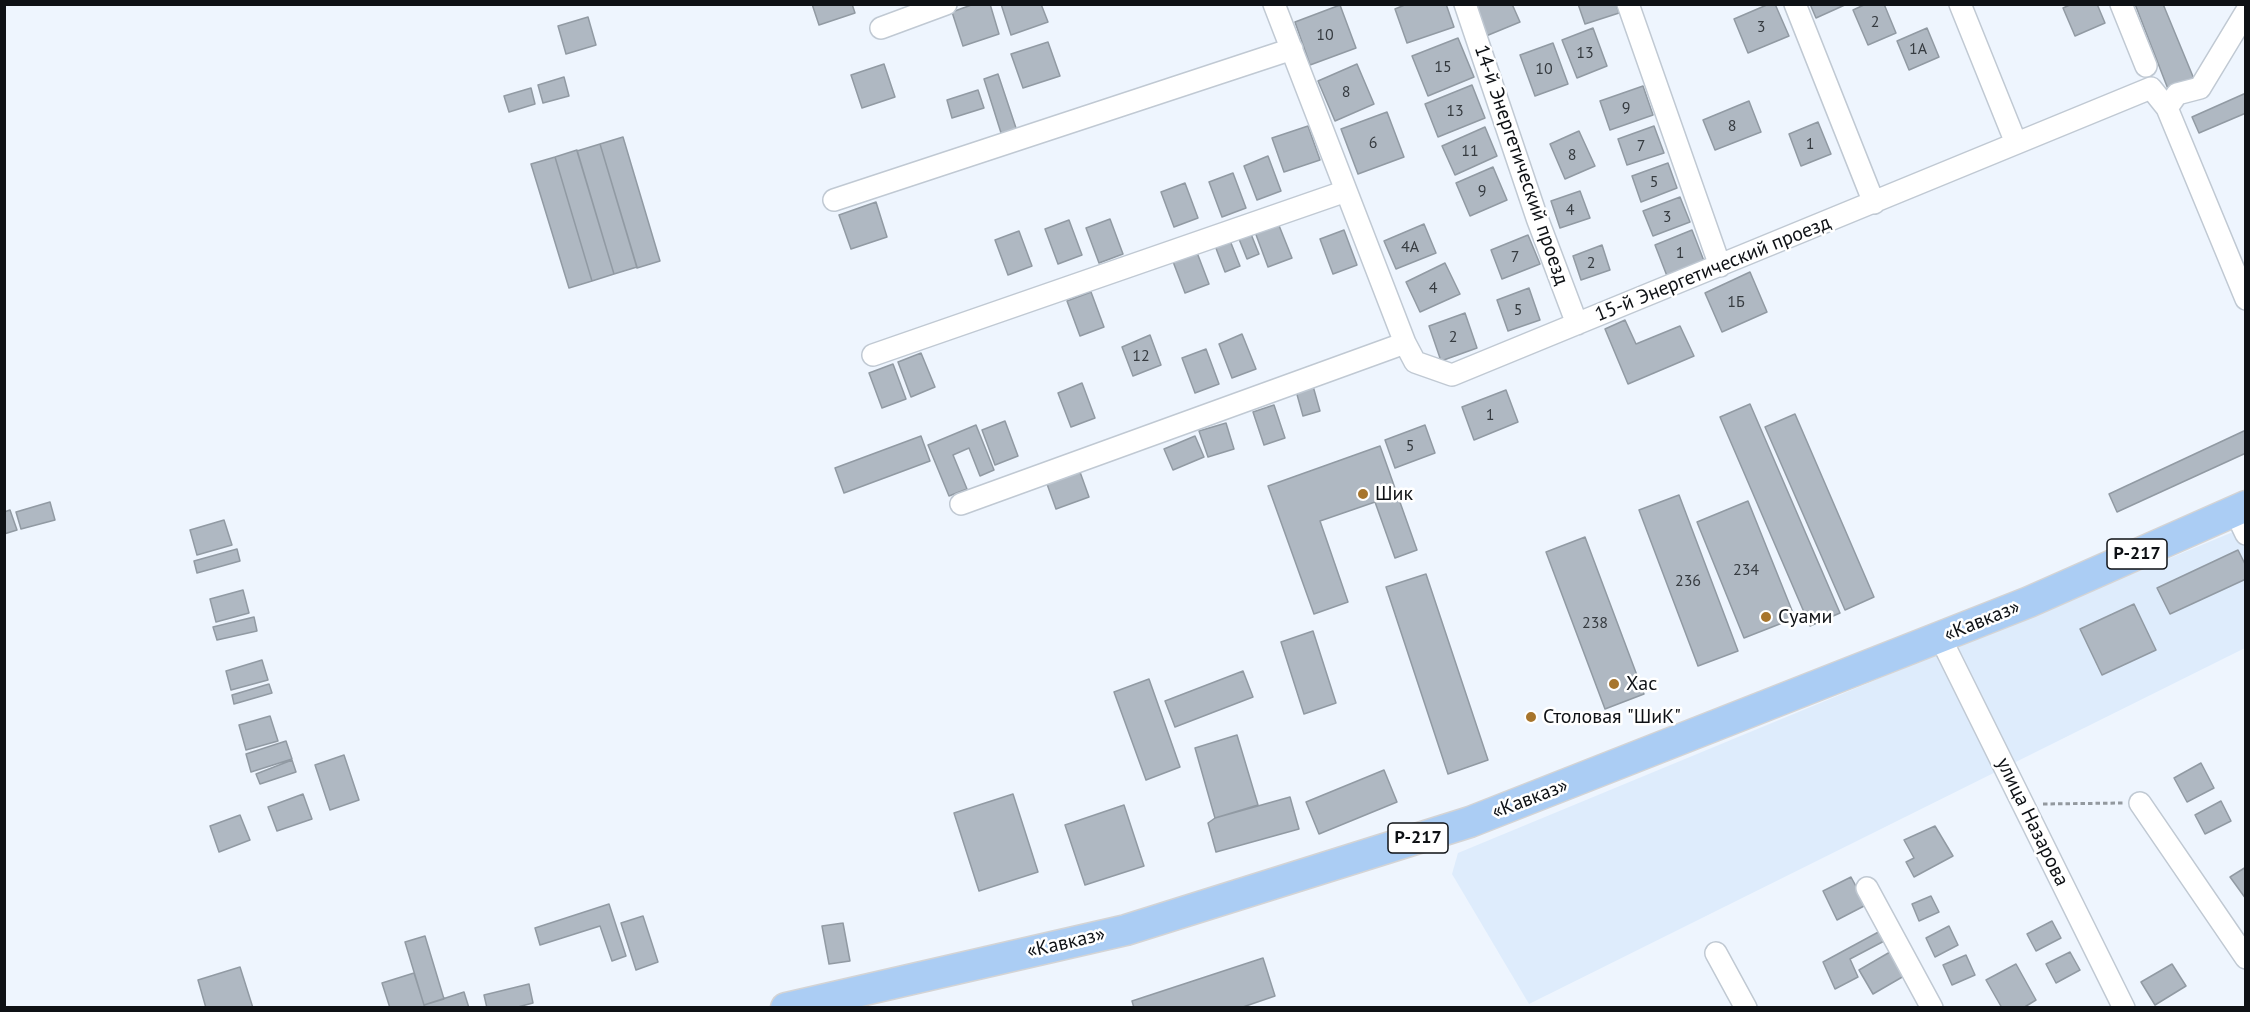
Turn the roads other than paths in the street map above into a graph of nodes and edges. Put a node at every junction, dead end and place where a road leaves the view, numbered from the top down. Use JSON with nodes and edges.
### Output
{"nodes":[{"id":1,"x":946,"y":4,"type":"edge"},
{"id":2,"x":1274,"y":4,"type":"edge"},
{"id":3,"x":1465,"y":4,"type":"edge"},
{"id":4,"x":1628,"y":4,"type":"edge"},
{"id":5,"x":1795,"y":4,"type":"edge"},
{"id":6,"x":1960,"y":4,"type":"edge"},
{"id":7,"x":2121,"y":4,"type":"edge"},
{"id":8,"x":2246,"y":12,"type":"edge"},
{"id":9,"x":881,"y":28,"type":"dead end"},
{"id":10,"x":1292,"y":50,"type":"junction"},
{"id":11,"x":2146,"y":66,"type":"dead end"},
{"id":12,"x":2168,"y":108,"type":"junction"},
{"id":13,"x":2016,"y":143,"type":"junction"},
{"id":14,"x":1346,"y":191,"type":"junction"},
{"id":15,"x":834,"y":201,"type":"dead end"},
{"id":16,"x":1874,"y":203,"type":"junction"},
{"id":17,"x":1720,"y":266,"type":"junction"},
{"id":18,"x":2246,"y":299,"type":"edge"},
{"id":19,"x":1577,"y":324,"type":"junction"},
{"id":20,"x":1405,"y":343,"type":"junction"},
{"id":21,"x":873,"y":355,"type":"dead end"},
{"id":22,"x":961,"y":504,"type":"dead end"},
{"id":23,"x":2242,"y":517,"type":"edge"},
{"id":24,"x":1940,"y":637,"type":"junction"},
{"id":25,"x":2140,"y":803,"type":"road end"},
{"id":26,"x":1867,"y":888,"type":"dead end"},
{"id":27,"x":1716,"y":953,"type":"dead end"},
{"id":28,"x":2246,"y":958,"type":"edge"},
{"id":29,"x":786,"y":1008,"type":"edge"},
{"id":30,"x":1746,"y":1008,"type":"edge"},
{"id":31,"x":1932,"y":1008,"type":"edge"},
{"id":32,"x":2124,"y":1008,"type":"edge"}],
"edges":[{"from":1,"to":9,"type":"street"},
{"from":2,"to":10,"type":"street","name":"15-й Энергетический проезд"},
{"from":3,"to":19,"type":"street","name":"14-й Энергетический проезд"},
{"from":4,"to":17,"type":"street"},
{"from":5,"to":16,"type":"street"},
{"from":6,"to":13,"type":"street"},
{"from":7,"to":11,"type":"street"},
{"from":8,"to":12,"type":"street"},
{"from":10,"to":14,"type":"street","name":"15-й Энергетический проезд"},
{"from":10,"to":15,"type":"street"},
{"from":12,"to":13,"type":"street","name":"15-й Энергетический проезд"},
{"from":12,"to":18,"type":"street","name":"15-й Энергетический проезд"},
{"from":13,"to":16,"type":"street","name":"15-й Энергетический проезд"},
{"from":14,"to":20,"type":"street","name":"15-й Энергетический проезд"},
{"from":14,"to":21,"type":"street"},
{"from":16,"to":17,"type":"street","name":"15-й Энергетический проезд"},
{"from":17,"to":19,"type":"street","name":"15-й Энергетический проезд"},
{"from":19,"to":20,"type":"street","name":"15-й Энергетический проезд"},
{"from":20,"to":22,"type":"street"},
{"from":23,"to":24,"type":"highway","name":"«Кавказ»","number":"Р-217"},
{"from":24,"to":29,"type":"highway","name":"«Кавказ»","number":"Р-217"},
{"from":24,"to":32,"type":"street","name":"улица Назарова"},
{"from":25,"to":28,"type":"street"},
{"from":26,"to":31,"type":"street"},
{"from":27,"to":30,"type":"street"}]}
